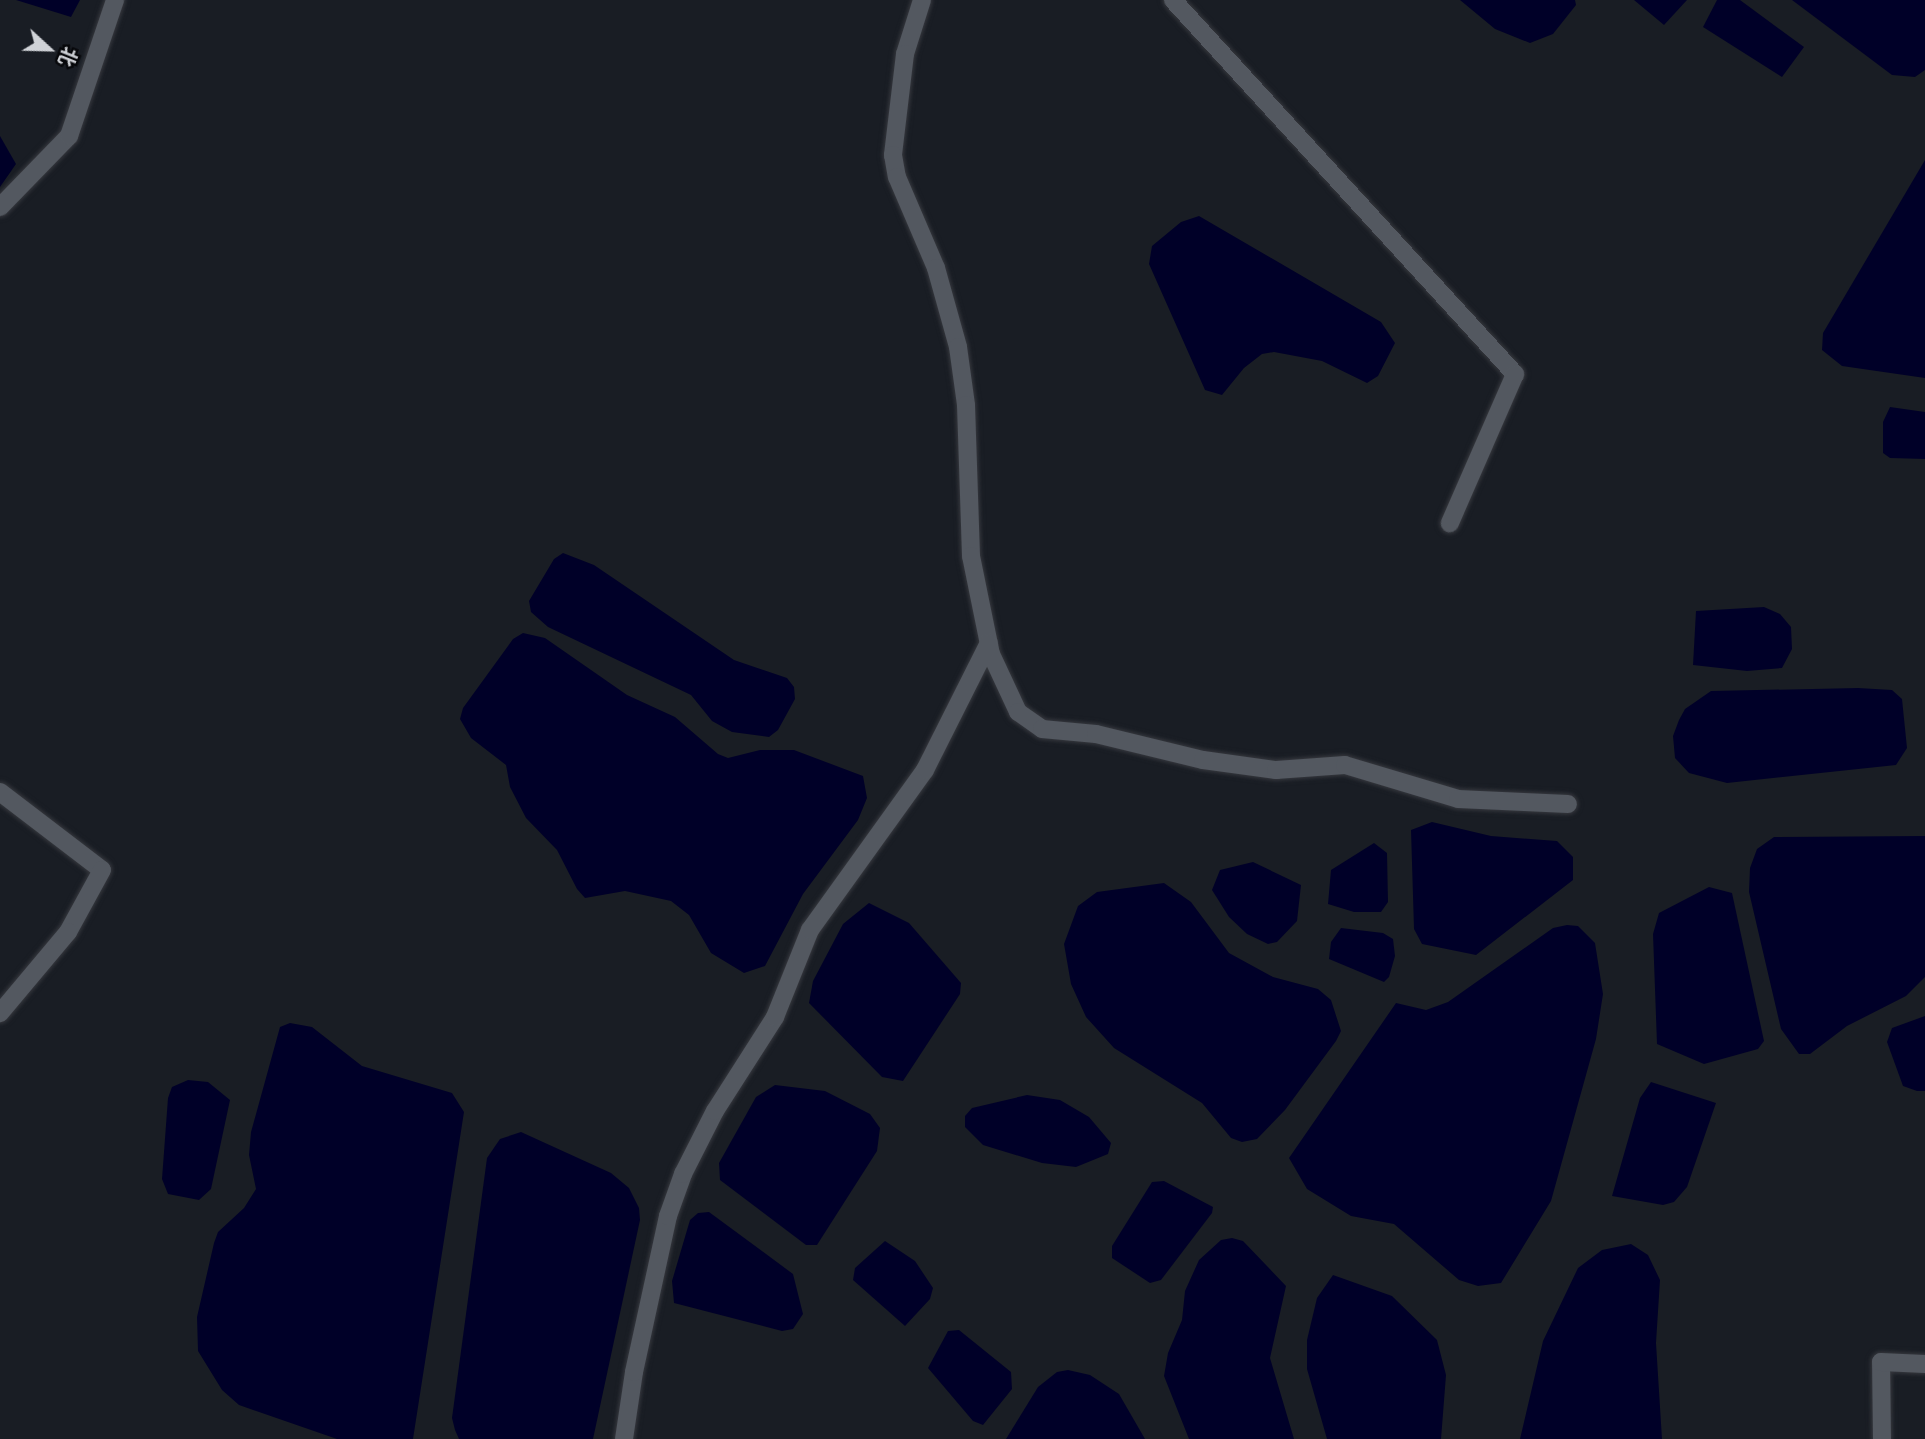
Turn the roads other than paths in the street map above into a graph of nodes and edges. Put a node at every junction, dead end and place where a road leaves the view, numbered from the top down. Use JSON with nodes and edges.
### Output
{"nodes":[{"id":1,"x":115,"y":0,"type":"edge"},
{"id":2,"x":922,"y":0,"type":"edge"},
{"id":3,"x":1173,"y":0,"type":"edge"},
{"id":4,"x":0,"y":206,"type":"edge"},
{"id":5,"x":1450,"y":523,"type":"dead end"},
{"id":6,"x":989,"y":643,"type":"junction"},
{"id":7,"x":0,"y":793,"type":"edge"},
{"id":8,"x":1569,"y":804,"type":"dead end"},
{"id":9,"x":0,"y":1013,"type":"edge"},
{"id":10,"x":1925,"y":1364,"type":"edge"},
{"id":11,"x":625,"y":1439,"type":"edge"},
{"id":12,"x":1882,"y":1439,"type":"edge"}],
"edges":[{"from":1,"to":4,"type":"street"},
{"from":2,"to":6,"type":"street"},
{"from":3,"to":5,"type":"street"},
{"from":6,"to":8,"type":"street"},
{"from":6,"to":11,"type":"street"},
{"from":7,"to":9,"type":"street"},
{"from":10,"to":12,"type":"street"}]}
